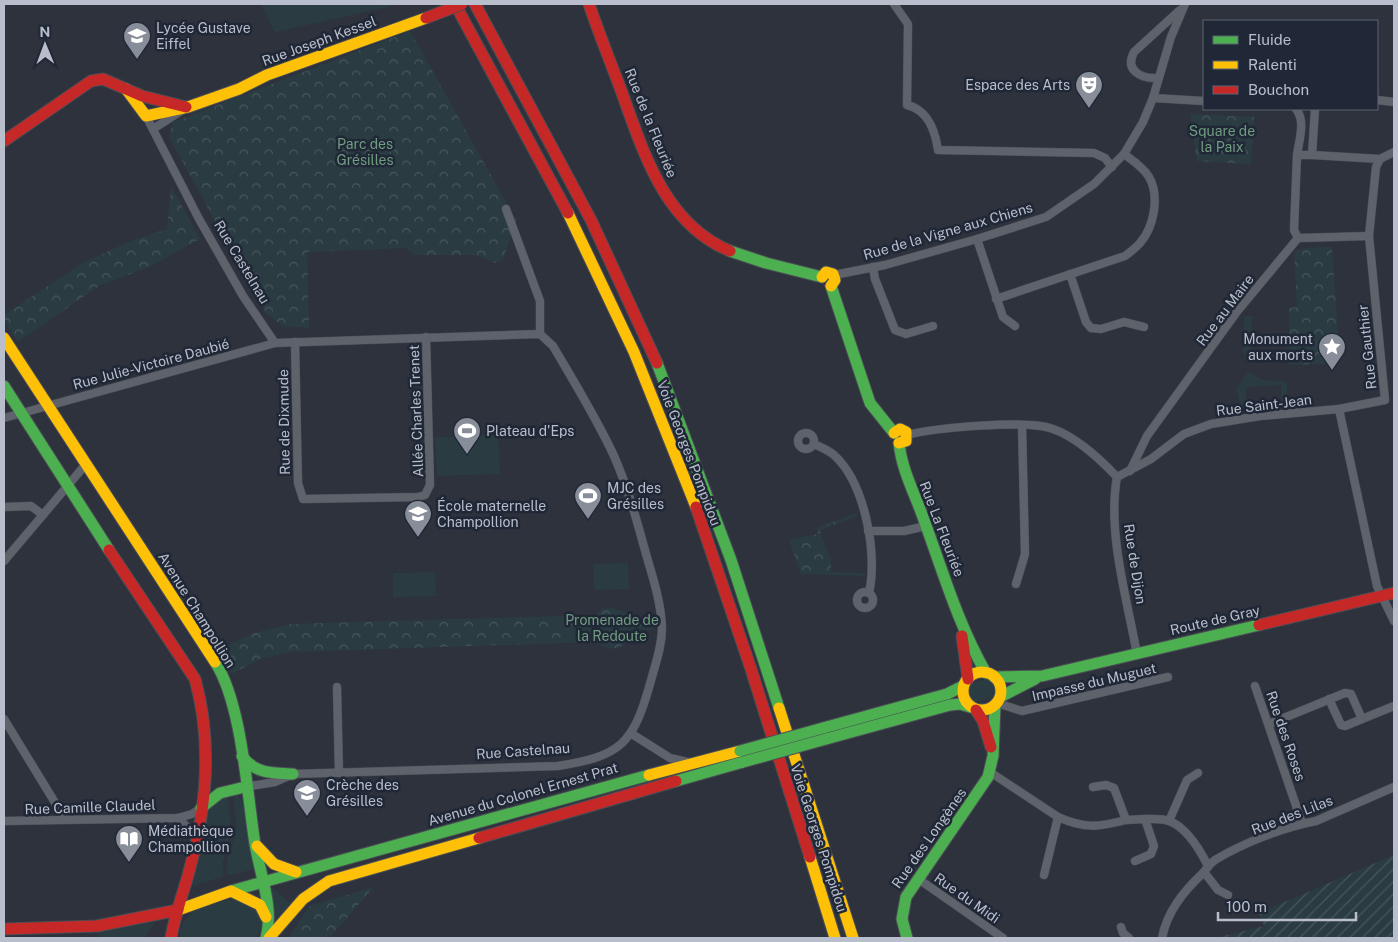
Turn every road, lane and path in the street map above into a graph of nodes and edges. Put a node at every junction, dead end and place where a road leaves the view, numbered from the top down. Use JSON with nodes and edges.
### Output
{"nodes":[{"id":1,"x":455,"y":4,"type":"edge"},
{"id":2,"x":462,"y":4,"type":"edge"},
{"id":3,"x":475,"y":4,"type":"edge"},
{"id":4,"x":589,"y":4,"type":"edge"},
{"id":5,"x":894,"y":4,"type":"edge"},
{"id":6,"x":1185,"y":5,"type":"edge"},
{"id":7,"x":1158,"y":78,"type":"junction"},
{"id":8,"x":126,"y":89,"type":"junction"},
{"id":9,"x":1153,"y":98,"type":"junction"},
{"id":10,"x":1378,"y":100,"type":"edge"},
{"id":11,"x":1203,"y":101,"type":"edge"},
{"id":12,"x":1394,"y":102,"type":"edge"},
{"id":13,"x":188,"y":107,"type":"junction"},
{"id":14,"x":1297,"y":110,"type":"edge"},
{"id":15,"x":1315,"y":110,"type":"edge"},
{"id":16,"x":146,"y":116,"type":"junction"},
{"id":17,"x":153,"y":129,"type":"junction"},
{"id":18,"x":4,"y":141,"type":"edge"},
{"id":19,"x":1394,"y":152,"type":"edge"},
{"id":20,"x":1124,"y":154,"type":"junction"},
{"id":21,"x":1297,"y":155,"type":"junction"},
{"id":22,"x":1312,"y":155,"type":"junction"},
{"id":23,"x":1380,"y":159,"type":"junction"},
{"id":24,"x":1112,"y":168,"type":"junction"},
{"id":25,"x":506,"y":209,"type":"dead end"},
{"id":26,"x":1369,"y":236,"type":"junction"},
{"id":27,"x":1298,"y":238,"type":"junction"},
{"id":28,"x":977,"y":239,"type":"junction"},
{"id":29,"x":873,"y":267,"type":"junction"},
{"id":30,"x":1070,"y":274,"type":"junction"},
{"id":31,"x":833,"y":281,"type":"junction"},
{"id":32,"x":996,"y":299,"type":"junction"},
{"id":33,"x":933,"y":326,"type":"dead end"},
{"id":34,"x":1015,"y":326,"type":"dead end"},
{"id":35,"x":1144,"y":327,"type":"dead end"},
{"id":36,"x":540,"y":334,"type":"junction"},
{"id":37,"x":426,"y":337,"type":"junction"},
{"id":38,"x":4,"y":338,"type":"edge"},
{"id":39,"x":295,"y":342,"type":"junction"},
{"id":40,"x":275,"y":344,"type":"junction"},
{"id":41,"x":4,"y":386,"type":"edge"},
{"id":42,"x":1394,"y":399,"type":"edge"},
{"id":43,"x":1385,"y":400,"type":"junction"},
{"id":44,"x":48,"y":405,"type":"junction"},
{"id":45,"x":1339,"y":409,"type":"junction"},
{"id":46,"x":21,"y":412,"type":"junction"},
{"id":47,"x":4,"y":418,"type":"edge"},
{"id":48,"x":1022,"y":425,"type":"junction"},
{"id":49,"x":900,"y":437,"type":"junction"},
{"id":50,"x":814,"y":444,"type":"dead end"},
{"id":51,"x":86,"y":464,"type":"junction"},
{"id":52,"x":1130,"y":471,"type":"junction"},
{"id":53,"x":1117,"y":477,"type":"junction"},
{"id":54,"x":67,"y":488,"type":"junction"},
{"id":55,"x":303,"y":499,"type":"joint"},
{"id":56,"x":4,"y":506,"type":"edge"},
{"id":57,"x":43,"y":515,"type":"junction"},
{"id":58,"x":926,"y":526,"type":"junction"},
{"id":59,"x":868,"y":531,"type":"junction"},
{"id":60,"x":4,"y":560,"type":"edge"},
{"id":61,"x":1016,"y":584,"type":"dead end"},
{"id":62,"x":868,"y":593,"type":"dead end"},
{"id":63,"x":1394,"y":593,"type":"edge"},
{"id":64,"x":1382,"y":596,"type":"junction"},
{"id":65,"x":1394,"y":621,"type":"edge"},
{"id":66,"x":961,"y":624,"type":"junction"},
{"id":67,"x":1137,"y":654,"type":"junction"},
{"id":68,"x":990,"y":675,"type":"junction"},
{"id":69,"x":1042,"y":676,"type":"junction"},
{"id":70,"x":1168,"y":677,"type":"dead end"},
{"id":71,"x":965,"y":682,"type":"junction"},
{"id":72,"x":1255,"y":686,"type":"dead end"},
{"id":73,"x":337,"y":687,"type":"dead end"},
{"id":74,"x":1329,"y":700,"type":"junction"},
{"id":75,"x":998,"y":702,"type":"junction"},
{"id":76,"x":1394,"y":706,"type":"edge"},
{"id":77,"x":973,"y":708,"type":"junction"},
{"id":78,"x":1362,"y":719,"type":"junction"},
{"id":79,"x":5,"y":723,"type":"edge"},
{"id":80,"x":1269,"y":724,"type":"junction"},
{"id":81,"x":632,"y":734,"type":"junction"},
{"id":82,"x":824,"y":734,"type":"junction"},
{"id":83,"x":241,"y":754,"type":"junction"},
{"id":84,"x":741,"y":756,"type":"junction"},
{"id":85,"x":993,"y":756,"type":"junction"},
{"id":86,"x":694,"y":763,"type":"junction"},
{"id":87,"x":339,"y":772,"type":"junction"},
{"id":88,"x":990,"y":772,"type":"junction"},
{"id":89,"x":1198,"y":773,"type":"dead end"},
{"id":90,"x":293,"y":774,"type":"junction"},
{"id":91,"x":245,"y":787,"type":"junction"},
{"id":92,"x":1093,"y":787,"type":"dead end"},
{"id":93,"x":1394,"y":787,"type":"edge"},
{"id":94,"x":201,"y":808,"type":"junction"},
{"id":95,"x":1058,"y":817,"type":"junction"},
{"id":96,"x":178,"y":818,"type":"junction"},
{"id":97,"x":1145,"y":819,"type":"junction"},
{"id":98,"x":65,"y":820,"type":"junction"},
{"id":99,"x":1126,"y":820,"type":"junction"},
{"id":100,"x":1169,"y":821,"type":"junction"},
{"id":101,"x":4,"y":822,"type":"edge"},
{"id":102,"x":1302,"y":823,"type":"junction"},
{"id":103,"x":197,"y":831,"type":"junction"},
{"id":104,"x":257,"y":846,"type":"junction"},
{"id":105,"x":825,"y":850,"type":"junction"},
{"id":106,"x":1136,"y":861,"type":"dead end"},
{"id":107,"x":1206,"y":869,"type":"junction"},
{"id":108,"x":302,"y":872,"type":"junction"},
{"id":109,"x":1044,"y":874,"type":"dead end"},
{"id":110,"x":917,"y":878,"type":"junction"},
{"id":111,"x":263,"y":882,"type":"junction"},
{"id":112,"x":231,"y":891,"type":"junction"},
{"id":113,"x":1228,"y":894,"type":"dead end"},
{"id":114,"x":178,"y":910,"type":"junction"},
{"id":115,"x":268,"y":924,"type":"junction"},
{"id":116,"x":1121,"y":927,"type":"dead end"},
{"id":117,"x":4,"y":929,"type":"edge"},
{"id":118,"x":171,"y":933,"type":"edge"},
{"id":119,"x":163,"y":938,"type":"edge"},
{"id":120,"x":268,"y":938,"type":"edge"},
{"id":121,"x":835,"y":938,"type":"edge"},
{"id":122,"x":853,"y":938,"type":"edge"},
{"id":123,"x":862,"y":938,"type":"edge"},
{"id":124,"x":907,"y":938,"type":"edge"},
{"id":125,"x":1003,"y":938,"type":"edge"},
{"id":126,"x":1129,"y":938,"type":"edge"},
{"id":127,"x":1162,"y":938,"type":"edge"}],
"edges":[{"from":1,"to":121,"type":"main road","name":"Voie Georges Pompidou"},
{"from":2,"to":13,"type":"main road","name":"Rue Joseph Kessel","bridge":true},
{"from":3,"to":105,"type":"main road","name":"Voie Georges Pompidou"},
{"from":4,"to":31,"type":"main road","name":"Rue de la Fleuriée"},
{"from":5,"to":24,"type":"street"},
{"from":6,"to":7,"type":"street","name":"Rue de la Vigne aux Chiens"},
{"from":6,"to":7,"type":"street"},
{"from":7,"to":9,"type":"street","name":"Rue de la Vigne aux Chiens"},
{"from":8,"to":13,"type":"main road"},
{"from":8,"to":16,"type":"main road","name":"Rue Castelnau"},
{"from":8,"to":18,"type":"main road","name":"Rue Castelnau"},
{"from":9,"to":11,"type":"street"},
{"from":9,"to":20,"type":"street","name":"Rue de la Vigne aux Chiens"},
{"from":10,"to":12,"type":"street"},
{"from":13,"to":16,"type":"main road","name":"Rue Joseph Kessel"},
{"from":13,"to":17,"type":"street","name":"Rue Joseph Kessel"},
{"from":14,"to":21,"type":"street"},
{"from":15,"to":22,"type":"street"},
{"from":16,"to":17,"type":"street","name":"Rue Castelnau"},
{"from":17,"to":40,"type":"street","name":"Rue Castelnau"},
{"from":19,"to":23,"type":"street"},
{"from":20,"to":24,"type":"street","name":"Rue de la Vigne aux Chiens"},
{"from":20,"to":30,"type":"street"},
{"from":21,"to":22,"type":"street"},
{"from":21,"to":27,"type":"street"},
{"from":22,"to":23,"type":"street"},
{"from":23,"to":26,"type":"street","name":"Rue Gauthier"},
{"from":24,"to":28,"type":"street","name":"Rue de la Vigne aux Chiens"},
{"from":25,"to":36,"type":"street"},
{"from":26,"to":27,"type":"street"},
{"from":26,"to":43,"type":"street","name":"Rue Gauthier"},
{"from":27,"to":52,"type":"street","name":"Rue au Maire"},
{"from":28,"to":29,"type":"street","name":"Rue de la Vigne aux Chiens"},
{"from":28,"to":32,"type":"street"},
{"from":29,"to":31,"type":"street","name":"Rue de la Vigne aux Chiens"},
{"from":29,"to":33,"type":"street"},
{"from":30,"to":32,"type":"street"},
{"from":30,"to":35,"type":"street"},
{"from":31,"to":49,"type":"main road"},
{"from":32,"to":34,"type":"street"},
{"from":36,"to":37,"type":"street"},
{"from":36,"to":81,"type":"street","name":"Rue Castelnau"},
{"from":37,"to":39,"type":"street"},
{"from":37,"to":55,"type":"street","name":"Allée Charles Trenet"},
{"from":38,"to":44,"type":"main road","name":"Avenue Champollion"},
{"from":39,"to":40,"type":"street"},
{"from":39,"to":55,"type":"street","name":"Rue de Dixmude"},
{"from":40,"to":44,"type":"street","name":"Rue Julie-Victoire Daubié"},
{"from":41,"to":46,"type":"main road"},
{"from":42,"to":43,"type":"street"},
{"from":43,"to":45,"type":"street","name":"Rue Gauthier"},
{"from":44,"to":46,"type":"street","name":"Rue Julie-Victoire Daubié"},
{"from":44,"to":51,"type":"main road","name":"Avenue Champollion"},
{"from":45,"to":52,"type":"street","name":"Rue Saint-Jean"},
{"from":45,"to":64,"type":"street"},
{"from":46,"to":47,"type":"street","name":"Rue Julie-Victoire Daubié"},
{"from":46,"to":54,"type":"main road"},
{"from":48,"to":49,"type":"street"},
{"from":48,"to":53,"type":"street"},
{"from":48,"to":61,"type":"street"},
{"from":49,"to":58,"type":"main road","name":"Rue La Fleuriée"},
{"from":50,"to":59,"type":"street"},
{"from":51,"to":54,"type":"street"},
{"from":51,"to":83,"type":"main road","name":"Avenue Champollion"},
{"from":52,"to":53,"type":"street","name":"Rue Saint-Jean"},
{"from":53,"to":67,"type":"street","name":"Rue de Dijon"},
{"from":54,"to":57,"type":"street"},
{"from":54,"to":94,"type":"main road"},
{"from":56,"to":57,"type":"street"},
{"from":57,"to":60,"type":"street"},
{"from":58,"to":59,"type":"street"},
{"from":58,"to":66,"type":"main road","name":"Rue La Fleuriée"},
{"from":59,"to":62,"type":"street"},
{"from":63,"to":64,"type":"main road","name":"Route de Gray"},
{"from":64,"to":65,"type":"street"},
{"from":64,"to":67,"type":"main road","name":"Route de Gray"},
{"from":66,"to":68,"type":"main road","name":"Rue La Fleuriée"},
{"from":66,"to":71,"type":"main road","name":"Rue La Fleuriée"},
{"from":67,"to":69,"type":"main road","name":"Route de Gray"},
{"from":68,"to":69,"type":"main road","name":"Route de Gray"},
{"from":68,"to":71,"type":"main road"},
{"from":68,"to":75,"type":"main road"},
{"from":69,"to":75,"type":"main road","name":"Route de Gray"},
{"from":70,"to":75,"type":"street","name":"Impasse du Muguet"},
{"from":71,"to":77,"type":"main road"},
{"from":71,"to":82,"type":"main road"},
{"from":72,"to":80,"type":"street","name":"Rue des Roses"},
{"from":73,"to":87,"type":"street"},
{"from":74,"to":78,"type":"street"},
{"from":74,"to":78,"type":"street"},
{"from":74,"to":80,"type":"street"},
{"from":75,"to":77,"type":"main road"},
{"from":75,"to":85,"type":"main road","name":"Rue des Longènes"},
{"from":76,"to":78,"type":"street"},
{"from":77,"to":82,"type":"main road"},
{"from":77,"to":85,"type":"main road","name":"Rue des Longènes"},
{"from":79,"to":98,"type":"street"},
{"from":80,"to":102,"type":"street","name":"Rue des Roses"},
{"from":81,"to":86,"type":"street"},
{"from":81,"to":87,"type":"street","name":"Rue Castelnau"},
{"from":82,"to":84,"type":"main road","name":"Avenue du Colonel Ernest Prat","bridge":true},
{"from":83,"to":90,"type":"main road"},
{"from":83,"to":91,"type":"main road","name":"Avenue Champollion"},
{"from":84,"to":86,"type":"main road","name":"Avenue du Colonel Ernest Prat"},
{"from":84,"to":120,"type":"main road","name":"Avenue du Colonel Ernest Prat"},
{"from":85,"to":88,"type":"main road","name":"Rue des Longènes"},
{"from":86,"to":108,"type":"main road","name":"Avenue du Colonel Ernest Prat"},
{"from":87,"to":90,"type":"street","name":"Rue Castelnau"},
{"from":88,"to":95,"type":"street"},
{"from":88,"to":110,"type":"main road","name":"Rue des Longènes"},
{"from":89,"to":100,"type":"street"},
{"from":90,"to":91,"type":"street","name":"Rue Castelnau"},
{"from":91,"to":94,"type":"main road"},
{"from":91,"to":104,"type":"main road","name":"Avenue Champollion"},
{"from":92,"to":99,"type":"street"},
{"from":93,"to":102,"type":"street","name":"Rue des Lilas"},
{"from":94,"to":96,"type":"street","name":"Rue Camille Claudel"},
{"from":94,"to":103,"type":"main road"},
{"from":95,"to":99,"type":"street"},
{"from":95,"to":109,"type":"street"},
{"from":96,"to":98,"type":"street","name":"Rue Camille Claudel"},
{"from":96,"to":103,"type":"street"},
{"from":97,"to":99,"type":"street"},
{"from":97,"to":100,"type":"street"},
{"from":97,"to":106,"type":"street"},
{"from":98,"to":101,"type":"street","name":"Rue Camille Claudel"},
{"from":100,"to":107,"type":"street"},
{"from":102,"to":107,"type":"street","name":"Rue des Lilas"},
{"from":103,"to":114,"type":"main road"},
{"from":104,"to":108,"type":"main road"},
{"from":104,"to":111,"type":"main road","name":"Avenue Champollion"},
{"from":105,"to":122,"type":"main road","name":"Voie Georges Pompidou"},
{"from":105,"to":123,"type":"main road"},
{"from":107,"to":113,"type":"street"},
{"from":107,"to":127,"type":"street","name":"Rue des Lilas"},
{"from":108,"to":111,"type":"main road","name":"Avenue du Colonel Ernest Prat"},
{"from":110,"to":124,"type":"main road","name":"Rue des Longènes"},
{"from":110,"to":125,"type":"street","name":"Rue du Midi"},
{"from":111,"to":112,"type":"main road","name":"Avenue du Colonel Ernest Prat"},
{"from":111,"to":115,"type":"main road","name":"Avenue Champollion"},
{"from":112,"to":114,"type":"main road","name":"Avenue du Colonel Ernest Prat"},
{"from":112,"to":115,"type":"main road"},
{"from":114,"to":117,"type":"main road","name":"Avenue du Colonel Ernest Prat"},
{"from":114,"to":118,"type":"main road"},
{"from":115,"to":120,"type":"main road","name":"Avenue Champollion"},
{"from":116,"to":126,"type":"street"},
{"from":118,"to":119,"type":"main road"}]}
